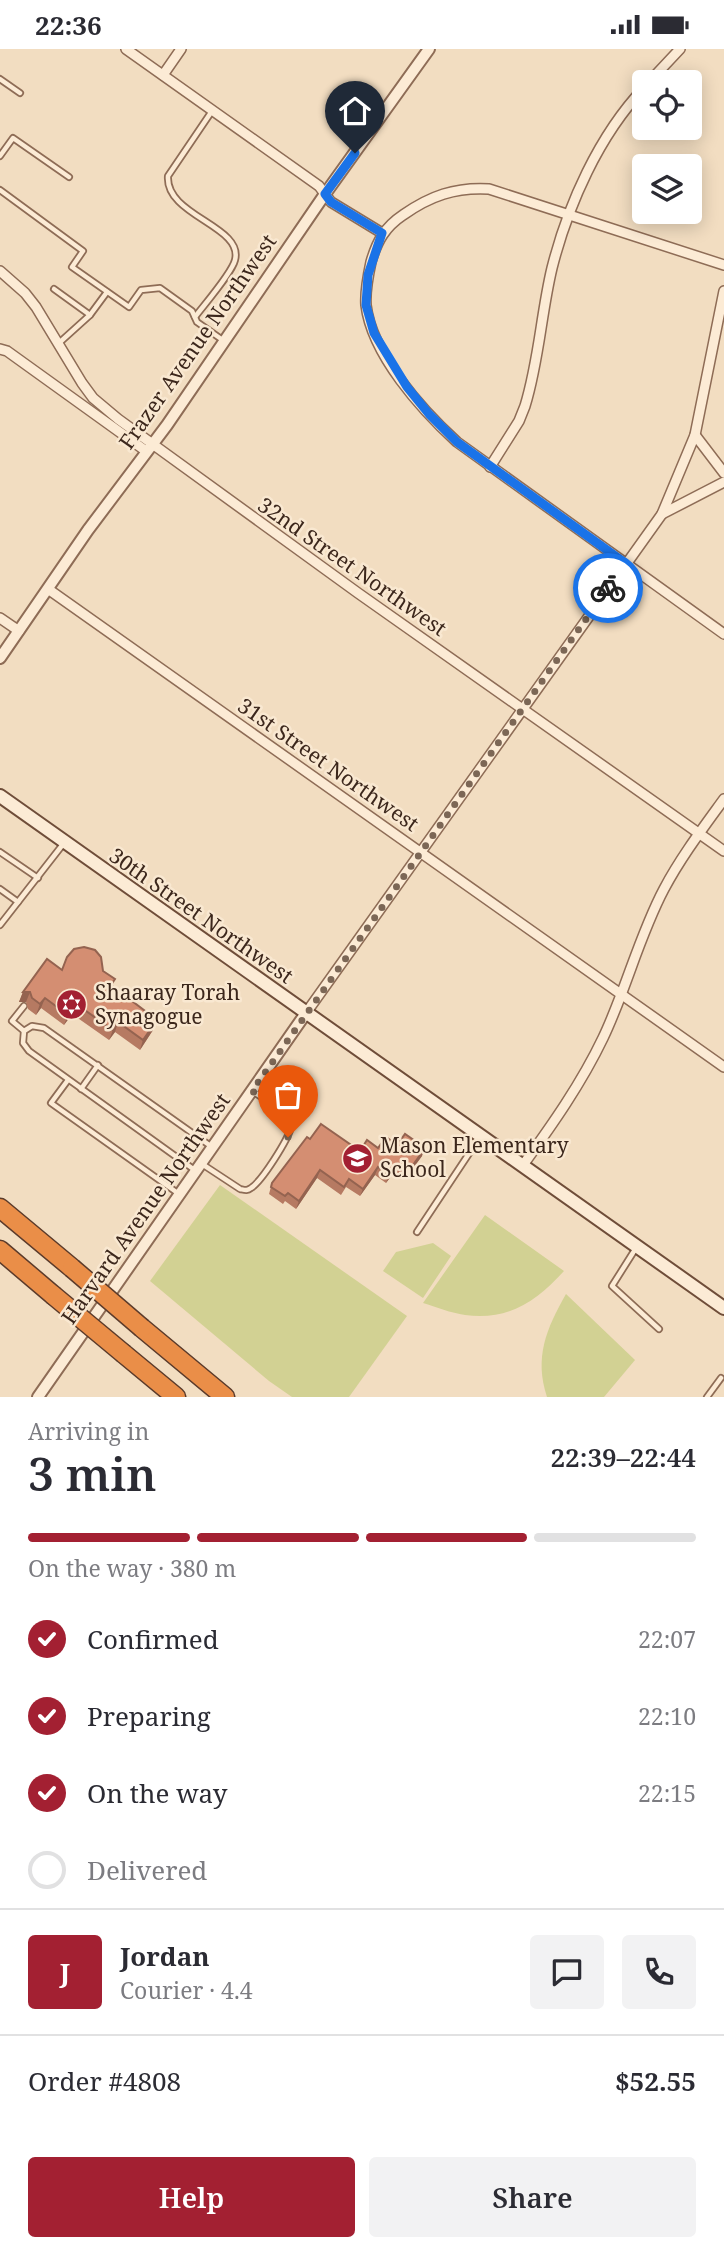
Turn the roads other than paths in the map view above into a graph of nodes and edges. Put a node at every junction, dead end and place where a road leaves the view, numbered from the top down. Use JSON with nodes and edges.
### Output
{"nodes":[{"id":1,"x":126,"y":49,"type":"edge"},
{"id":2,"x":181,"y":49,"type":"edge"},
{"id":3,"x":429,"y":49,"type":"edge"},
{"id":4,"x":680,"y":49,"type":"edge"},
{"id":5,"x":660,"y":70,"type":"edge"},
{"id":6,"x":163,"y":75,"type":"junction"},
{"id":7,"x":0,"y":79,"type":"edge"},
{"id":8,"x":20,"y":93,"type":"dead end"},
{"id":9,"x":632,"y":101,"type":"edge"},
{"id":10,"x":213,"y":110,"type":"junction"},
{"id":11,"x":0,"y":156,"type":"edge"},
{"id":12,"x":69,"y":177,"type":"dead end"},
{"id":13,"x":0,"y":190,"type":"edge"},
{"id":14,"x":325,"y":194,"type":"junction"},
{"id":15,"x":570,"y":214,"type":"junction"},
{"id":16,"x":382,"y":233,"type":"junction"},
{"id":17,"x":724,"y":265,"type":"edge"},
{"id":18,"x":0,"y":271,"type":"edge"},
{"id":19,"x":54,"y":289,"type":"dead end"},
{"id":20,"x":107,"y":292,"type":"junction"},
{"id":21,"x":724,"y":292,"type":"edge"},
{"id":22,"x":90,"y":315,"type":"junction"},
{"id":23,"x":195,"y":317,"type":"junction"},
{"id":24,"x":225,"y":342,"type":"junction"},
{"id":25,"x":58,"y":343,"type":"junction"},
{"id":26,"x":0,"y":349,"type":"edge"},
{"id":27,"x":695,"y":435,"type":"junction"},
{"id":28,"x":149,"y":448,"type":"junction"},
{"id":29,"x":490,"y":467,"type":"junction"},
{"id":30,"x":724,"y":473,"type":"edge"},
{"id":31,"x":724,"y":482,"type":"edge"},
{"id":32,"x":662,"y":515,"type":"junction"},
{"id":33,"x":625,"y":563,"type":"junction"},
{"id":34,"x":48,"y":589,"type":"junction"},
{"id":35,"x":0,"y":618,"type":"edge"},
{"id":36,"x":19,"y":631,"type":"junction"},
{"id":37,"x":724,"y":634,"type":"edge"},
{"id":38,"x":0,"y":658,"type":"edge"},
{"id":39,"x":523,"y":709,"type":"junction"},
{"id":40,"x":0,"y":796,"type":"edge"},
{"id":41,"x":724,"y":799,"type":"edge"},
{"id":42,"x":699,"y":834,"type":"junction"},
{"id":43,"x":64,"y":843,"type":"junction"},
{"id":44,"x":0,"y":852,"type":"edge"},
{"id":45,"x":724,"y":852,"type":"edge"},
{"id":46,"x":421,"y":853,"type":"junction"},
{"id":47,"x":38,"y":878,"type":"junction"},
{"id":48,"x":0,"y":889,"type":"edge"},
{"id":49,"x":18,"y":902,"type":"junction"},
{"id":50,"x":0,"y":925,"type":"edge"},
{"id":51,"x":621,"y":994,"type":"junction"},
{"id":52,"x":23,"y":1006,"type":"dead end"},
{"id":53,"x":306,"y":1013,"type":"junction"},
{"id":54,"x":24,"y":1031,"type":"junction"},
{"id":55,"x":98,"y":1065,"type":"junction"},
{"id":56,"x":724,"y":1067,"type":"edge"},
{"id":57,"x":68,"y":1080,"type":"junction"},
{"id":58,"x":81,"y":1089,"type":"junction"},
{"id":59,"x":252,"y":1091,"type":"junction"},
{"id":60,"x":480,"y":1136,"type":"junction"},
{"id":61,"x":212,"y":1147,"type":"junction"},
{"id":62,"x":523,"y":1165,"type":"junction"},
{"id":63,"x":198,"y":1167,"type":"junction"},
{"id":64,"x":179,"y":1195,"type":"junction"},
{"id":65,"x":0,"y":1208,"type":"edge"},
{"id":66,"x":417,"y":1232,"type":"dead end"},
{"id":67,"x":637,"y":1247,"type":"junction"},
{"id":68,"x":0,"y":1250,"type":"edge"},
{"id":69,"x":724,"y":1308,"type":"edge"},
{"id":70,"x":659,"y":1329,"type":"dead end"},
{"id":71,"x":723,"y":1378,"type":"edge"},
{"id":72,"x":170,"y":1394,"type":"edge"},
{"id":73,"x":38,"y":1397,"type":"edge"},
{"id":74,"x":225,"y":1397,"type":"edge"},
{"id":75,"x":707,"y":1397,"type":"edge"}],
"edges":[{"from":1,"to":6,"type":"street"},
{"from":2,"to":6,"type":"street"},
{"from":3,"to":14,"type":"street","name":"Frazer Avenue Northwest"},
{"from":4,"to":5,"type":"street"},
{"from":6,"to":10,"type":"street"},
{"from":7,"to":8,"type":"lane"},
{"from":9,"to":15,"type":"street"},
{"from":10,"to":14,"type":"street"},
{"from":10,"to":23,"type":"lane"},
{"from":11,"to":12,"type":"lane"},
{"from":13,"to":20,"type":"lane"},
{"from":14,"to":16,"type":"street"},
{"from":14,"to":24,"type":"street","name":"Frazer Avenue Northwest"},
{"from":15,"to":16,"type":"street"},
{"from":15,"to":17,"type":"street"},
{"from":15,"to":29,"type":"street"},
{"from":16,"to":29,"type":"street"},
{"from":18,"to":25,"type":"street","name":"32nd Street Northwest"},
{"from":19,"to":22,"type":"lane"},
{"from":20,"to":22,"type":"lane"},
{"from":20,"to":23,"type":"lane"},
{"from":21,"to":27,"type":"street"},
{"from":22,"to":25,"type":"lane"},
{"from":23,"to":24,"type":"lane"},
{"from":24,"to":28,"type":"street","name":"Frazer Avenue Northwest"},
{"from":25,"to":28,"type":"street","name":"32nd Street Northwest"},
{"from":26,"to":28,"type":"street"},
{"from":27,"to":30,"type":"street"},
{"from":27,"to":32,"type":"street"},
{"from":28,"to":34,"type":"street","name":"Frazer Avenue Northwest"},
{"from":28,"to":39,"type":"street","name":"32nd Street Northwest"},
{"from":29,"to":33,"type":"street"},
{"from":31,"to":32,"type":"street"},
{"from":32,"to":33,"type":"street","name":"Harvard Avenue Northwest"},
{"from":33,"to":37,"type":"street"},
{"from":33,"to":39,"type":"street","name":"Harvard Avenue Northwest"},
{"from":34,"to":36,"type":"street","name":"Frazer Avenue Northwest"},
{"from":34,"to":46,"type":"street","name":"31st Street Northwest"},
{"from":35,"to":36,"type":"street"},
{"from":36,"to":38,"type":"street","name":"Frazer Avenue Northwest"},
{"from":39,"to":42,"type":"street","name":"32nd Street Northwest"},
{"from":39,"to":46,"type":"street","name":"Harvard Avenue Northwest"},
{"from":40,"to":43,"type":"main road","name":"30th Street Northwest"},
{"from":41,"to":42,"type":"street"},
{"from":42,"to":45,"type":"street","name":"32nd Street Northwest"},
{"from":42,"to":51,"type":"street"},
{"from":43,"to":47,"type":"lane"},
{"from":43,"to":53,"type":"main road","name":"30th Street Northwest"},
{"from":44,"to":47,"type":"lane"},
{"from":46,"to":51,"type":"street","name":"31st Street Northwest"},
{"from":46,"to":53,"type":"street","name":"Harvard Avenue Northwest"},
{"from":47,"to":49,"type":"lane"},
{"from":48,"to":49,"type":"lane"},
{"from":49,"to":50,"type":"lane"},
{"from":51,"to":56,"type":"street","name":"31st Street Northwest"},
{"from":51,"to":62,"type":"street"},
{"from":52,"to":54,"type":"lane"},
{"from":53,"to":59,"type":"street","name":"Harvard Avenue Northwest"},
{"from":53,"to":60,"type":"main road","name":"30th Street Northwest"},
{"from":54,"to":55,"type":"lane"},
{"from":54,"to":57,"type":"lane"},
{"from":55,"to":58,"type":"lane"},
{"from":55,"to":61,"type":"lane"},
{"from":57,"to":58,"type":"lane"},
{"from":57,"to":64,"type":"lane"},
{"from":58,"to":63,"type":"lane"},
{"from":59,"to":61,"type":"street","name":"Harvard Avenue Northwest"},
{"from":59,"to":63,"type":"lane"},
{"from":60,"to":62,"type":"main road","name":"30th Street Northwest"},
{"from":60,"to":66,"type":"lane"},
{"from":61,"to":63,"type":"street","name":"Harvard Avenue Northwest"},
{"from":62,"to":67,"type":"main road","name":"30th Street Northwest"},
{"from":63,"to":64,"type":"street","name":"Harvard Avenue Northwest"},
{"from":64,"to":73,"type":"street","name":"Harvard Avenue Northwest"},
{"from":65,"to":74,"type":"highway","bridge":true},
{"from":67,"to":69,"type":"main road","name":"30th Street Northwest"},
{"from":67,"to":70,"type":"lane"},
{"from":68,"to":72,"type":"highway","bridge":true},
{"from":71,"to":75,"type":"lane"}]}
